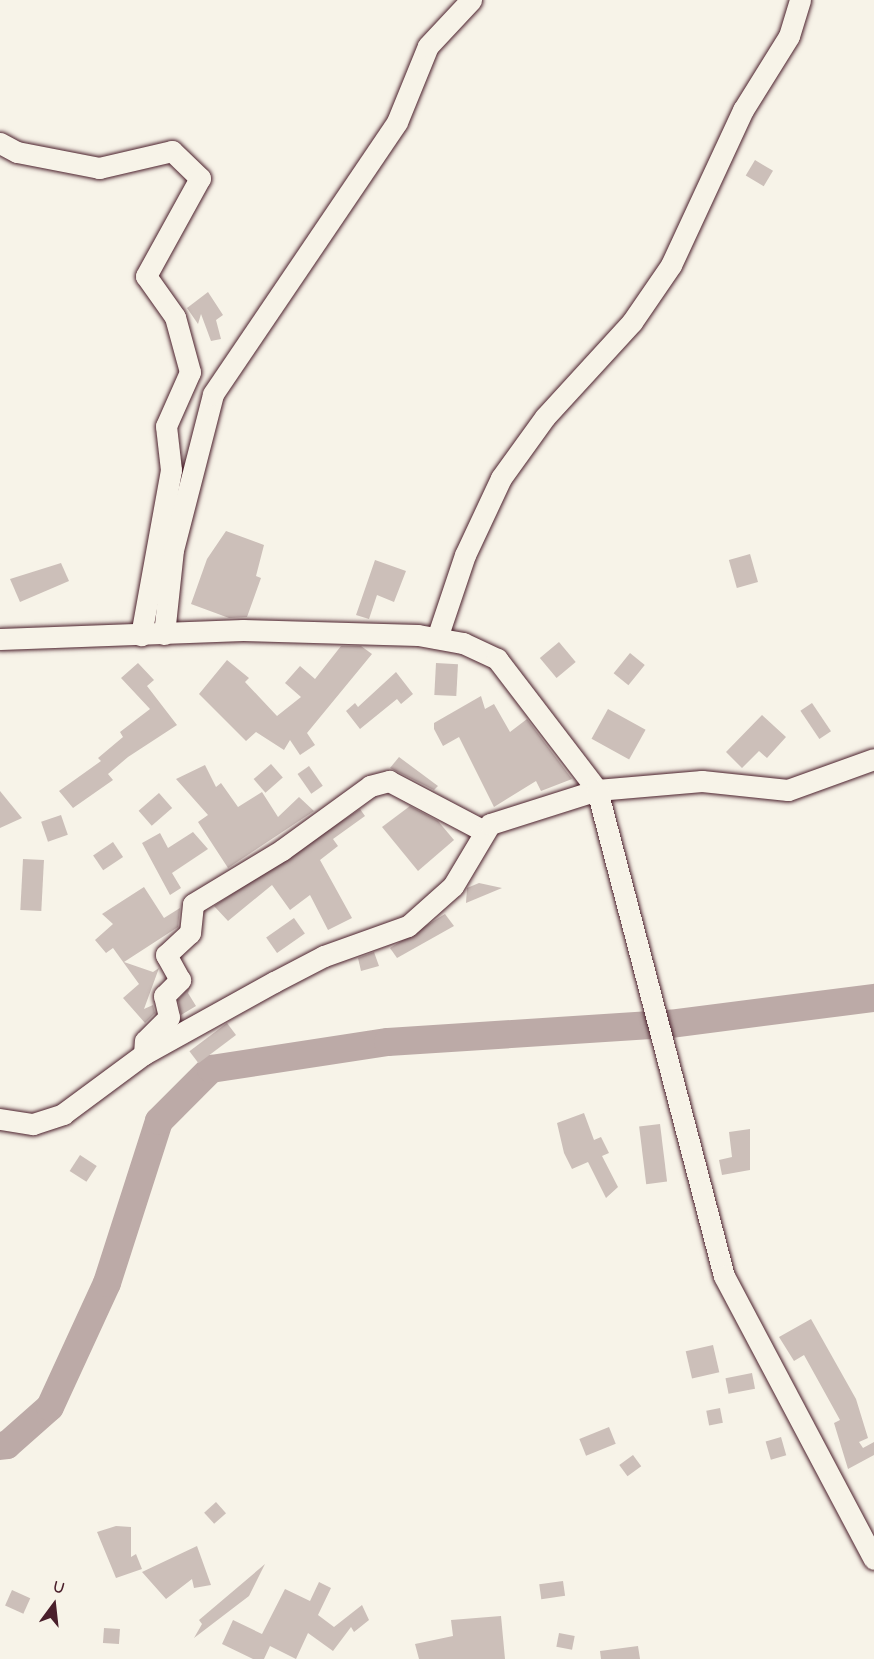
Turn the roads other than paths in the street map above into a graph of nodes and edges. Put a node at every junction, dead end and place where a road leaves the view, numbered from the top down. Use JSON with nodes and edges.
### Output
{"nodes":[{"id":1,"x":471,"y":0,"type":"edge"},
{"id":2,"x":800,"y":0,"type":"edge"},
{"id":3,"x":0,"y":143,"type":"edge"},
{"id":4,"x":164,"y":634,"type":"junction"},
{"id":5,"x":141,"y":635,"type":"junction"},
{"id":6,"x":437,"y":638,"type":"junction"},
{"id":7,"x":0,"y":639,"type":"edge"},
{"id":8,"x":874,"y":759,"type":"edge"},
{"id":9,"x":597,"y":790,"type":"junction"},
{"id":10,"x":484,"y":831,"type":"junction"},
{"id":11,"x":144,"y":1054,"type":"junction"},
{"id":12,"x":0,"y":1119,"type":"edge"},
{"id":13,"x":874,"y":1558,"type":"edge"}],
"edges":[{"from":1,"to":4,"type":"street"},
{"from":2,"to":6,"type":"street"},
{"from":3,"to":5,"type":"street"},
{"from":4,"to":5,"type":"street"},
{"from":4,"to":6,"type":"street"},
{"from":5,"to":7,"type":"street"},
{"from":6,"to":9,"type":"street"},
{"from":8,"to":9,"type":"street"},
{"from":9,"to":10,"type":"street"},
{"from":9,"to":13,"type":"street"},
{"from":10,"to":11,"type":"street"},
{"from":10,"to":11,"type":"street"},
{"from":11,"to":12,"type":"street"}]}
